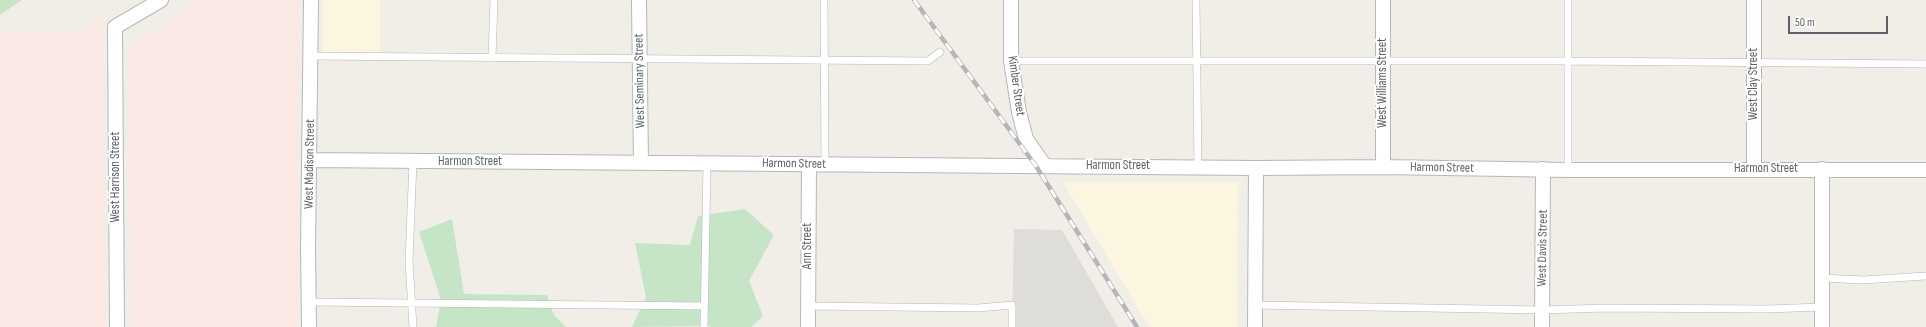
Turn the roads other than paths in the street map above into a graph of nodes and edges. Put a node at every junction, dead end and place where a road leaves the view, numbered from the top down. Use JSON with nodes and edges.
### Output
{"nodes":[{"id":1,"x":161,"y":0,"type":"edge"},
{"id":2,"x":311,"y":0,"type":"edge"},
{"id":3,"x":494,"y":0,"type":"edge"},
{"id":4,"x":639,"y":0,"type":"edge"},
{"id":5,"x":824,"y":0,"type":"edge"},
{"id":6,"x":1011,"y":0,"type":"edge"},
{"id":7,"x":1196,"y":0,"type":"edge"},
{"id":8,"x":1383,"y":0,"type":"edge"},
{"id":9,"x":1568,"y":0,"type":"edge"},
{"id":10,"x":1754,"y":0,"type":"edge"},
{"id":11,"x":940,"y":52,"type":"dead end"},
{"id":12,"x":311,"y":56,"type":"junction"},
{"id":13,"x":492,"y":58,"type":"junction"},
{"id":14,"x":639,"y":60,"type":"junction"},
{"id":15,"x":1011,"y":61,"type":"junction"},
{"id":16,"x":1568,"y":61,"type":"junction"},
{"id":17,"x":824,"y":62,"type":"junction"},
{"id":18,"x":1197,"y":62,"type":"junction"},
{"id":19,"x":1383,"y":62,"type":"junction"},
{"id":20,"x":1754,"y":63,"type":"junction"},
{"id":21,"x":1926,"y":64,"type":"edge"},
{"id":22,"x":310,"y":160,"type":"junction"},
{"id":23,"x":414,"y":161,"type":"junction"},
{"id":24,"x":641,"y":163,"type":"junction"},
{"id":25,"x":707,"y":163,"type":"junction"},
{"id":26,"x":809,"y":165,"type":"junction"},
{"id":27,"x":825,"y":165,"type":"junction"},
{"id":28,"x":1045,"y":166,"type":"junction"},
{"id":29,"x":1382,"y":166,"type":"junction"},
{"id":30,"x":1198,"y":167,"type":"junction"},
{"id":31,"x":1256,"y":168,"type":"junction"},
{"id":32,"x":1543,"y":169,"type":"junction"},
{"id":33,"x":1754,"y":169,"type":"junction"},
{"id":34,"x":1822,"y":169,"type":"junction"},
{"id":35,"x":1568,"y":170,"type":"junction"},
{"id":36,"x":1926,"y":170,"type":"edge"},
{"id":37,"x":1926,"y":276,"type":"edge"},
{"id":38,"x":1821,"y":278,"type":"junction"},
{"id":39,"x":309,"y":302,"type":"junction"},
{"id":40,"x":412,"y":304,"type":"junction"},
{"id":41,"x":1255,"y":305,"type":"junction"},
{"id":42,"x":704,"y":306,"type":"junction"},
{"id":43,"x":808,"y":306,"type":"junction"},
{"id":44,"x":1822,"y":307,"type":"junction"},
{"id":45,"x":1542,"y":310,"type":"junction"},
{"id":46,"x":117,"y":327,"type":"edge"},
{"id":47,"x":309,"y":327,"type":"edge"},
{"id":48,"x":413,"y":327,"type":"edge"},
{"id":49,"x":704,"y":327,"type":"edge"},
{"id":50,"x":808,"y":327,"type":"edge"},
{"id":51,"x":1012,"y":327,"type":"edge"},
{"id":52,"x":1255,"y":327,"type":"edge"},
{"id":53,"x":1542,"y":327,"type":"edge"},
{"id":54,"x":1822,"y":327,"type":"edge"}],
"edges":[{"from":1,"to":46,"type":"street","name":"West Harrison Street"},
{"from":2,"to":12,"type":"street","name":"West Madison Street"},
{"from":3,"to":13,"type":"lane"},
{"from":4,"to":14,"type":"street","name":"West Seminary Street"},
{"from":5,"to":17,"type":"lane"},
{"from":6,"to":15,"type":"street","name":"Kimber Street"},
{"from":7,"to":18,"type":"lane"},
{"from":8,"to":19,"type":"street","name":"West Williams Street"},
{"from":9,"to":16,"type":"lane"},
{"from":10,"to":20,"type":"street","name":"West Clay Street"},
{"from":11,"to":17,"type":"lane"},
{"from":12,"to":13,"type":"lane"},
{"from":12,"to":22,"type":"street","name":"West Madison Street"},
{"from":13,"to":14,"type":"lane"},
{"from":14,"to":17,"type":"lane"},
{"from":14,"to":24,"type":"street","name":"West Seminary Street"},
{"from":15,"to":18,"type":"lane"},
{"from":15,"to":28,"type":"street","name":"Kimber Street"},
{"from":16,"to":19,"type":"lane"},
{"from":16,"to":20,"type":"lane"},
{"from":16,"to":35,"type":"lane"},
{"from":17,"to":27,"type":"lane"},
{"from":18,"to":19,"type":"lane"},
{"from":18,"to":30,"type":"lane"},
{"from":19,"to":29,"type":"street","name":"West Williams Street"},
{"from":20,"to":21,"type":"lane"},
{"from":20,"to":33,"type":"street","name":"West Clay Street"},
{"from":22,"to":23,"type":"street","name":"Harmon Street"},
{"from":22,"to":39,"type":"street","name":"West Madison Street"},
{"from":23,"to":24,"type":"street","name":"Harmon Street"},
{"from":23,"to":40,"type":"lane"},
{"from":24,"to":25,"type":"street","name":"Harmon Street"},
{"from":25,"to":26,"type":"street","name":"Harmon Street"},
{"from":25,"to":42,"type":"lane"},
{"from":26,"to":27,"type":"street","name":"Harmon Street"},
{"from":26,"to":43,"type":"street","name":"Ann Street"},
{"from":27,"to":28,"type":"street","name":"Harmon Street"},
{"from":28,"to":30,"type":"street","name":"Harmon Street"},
{"from":29,"to":31,"type":"street","name":"Harmon Street"},
{"from":29,"to":32,"type":"street","name":"Harmon Street"},
{"from":30,"to":31,"type":"street","name":"Harmon Street"},
{"from":31,"to":41,"type":"street"},
{"from":32,"to":35,"type":"street","name":"Harmon Street"},
{"from":32,"to":45,"type":"street","name":"West Davis Street"},
{"from":33,"to":34,"type":"street","name":"Harmon Street"},
{"from":33,"to":35,"type":"street","name":"Harmon Street"},
{"from":34,"to":36,"type":"street","name":"Harmon Street"},
{"from":34,"to":38,"type":"street"},
{"from":37,"to":38,"type":"lane"},
{"from":38,"to":44,"type":"street"},
{"from":39,"to":40,"type":"lane"},
{"from":39,"to":47,"type":"street","name":"West Madison Street"},
{"from":40,"to":42,"type":"lane"},
{"from":40,"to":48,"type":"lane"},
{"from":41,"to":45,"type":"lane"},
{"from":41,"to":52,"type":"street"},
{"from":42,"to":49,"type":"lane"},
{"from":43,"to":50,"type":"street","name":"Ann Street"},
{"from":43,"to":51,"type":"lane"},
{"from":44,"to":45,"type":"lane"},
{"from":44,"to":54,"type":"street"},
{"from":45,"to":53,"type":"street","name":"West Davis Street"}]}
